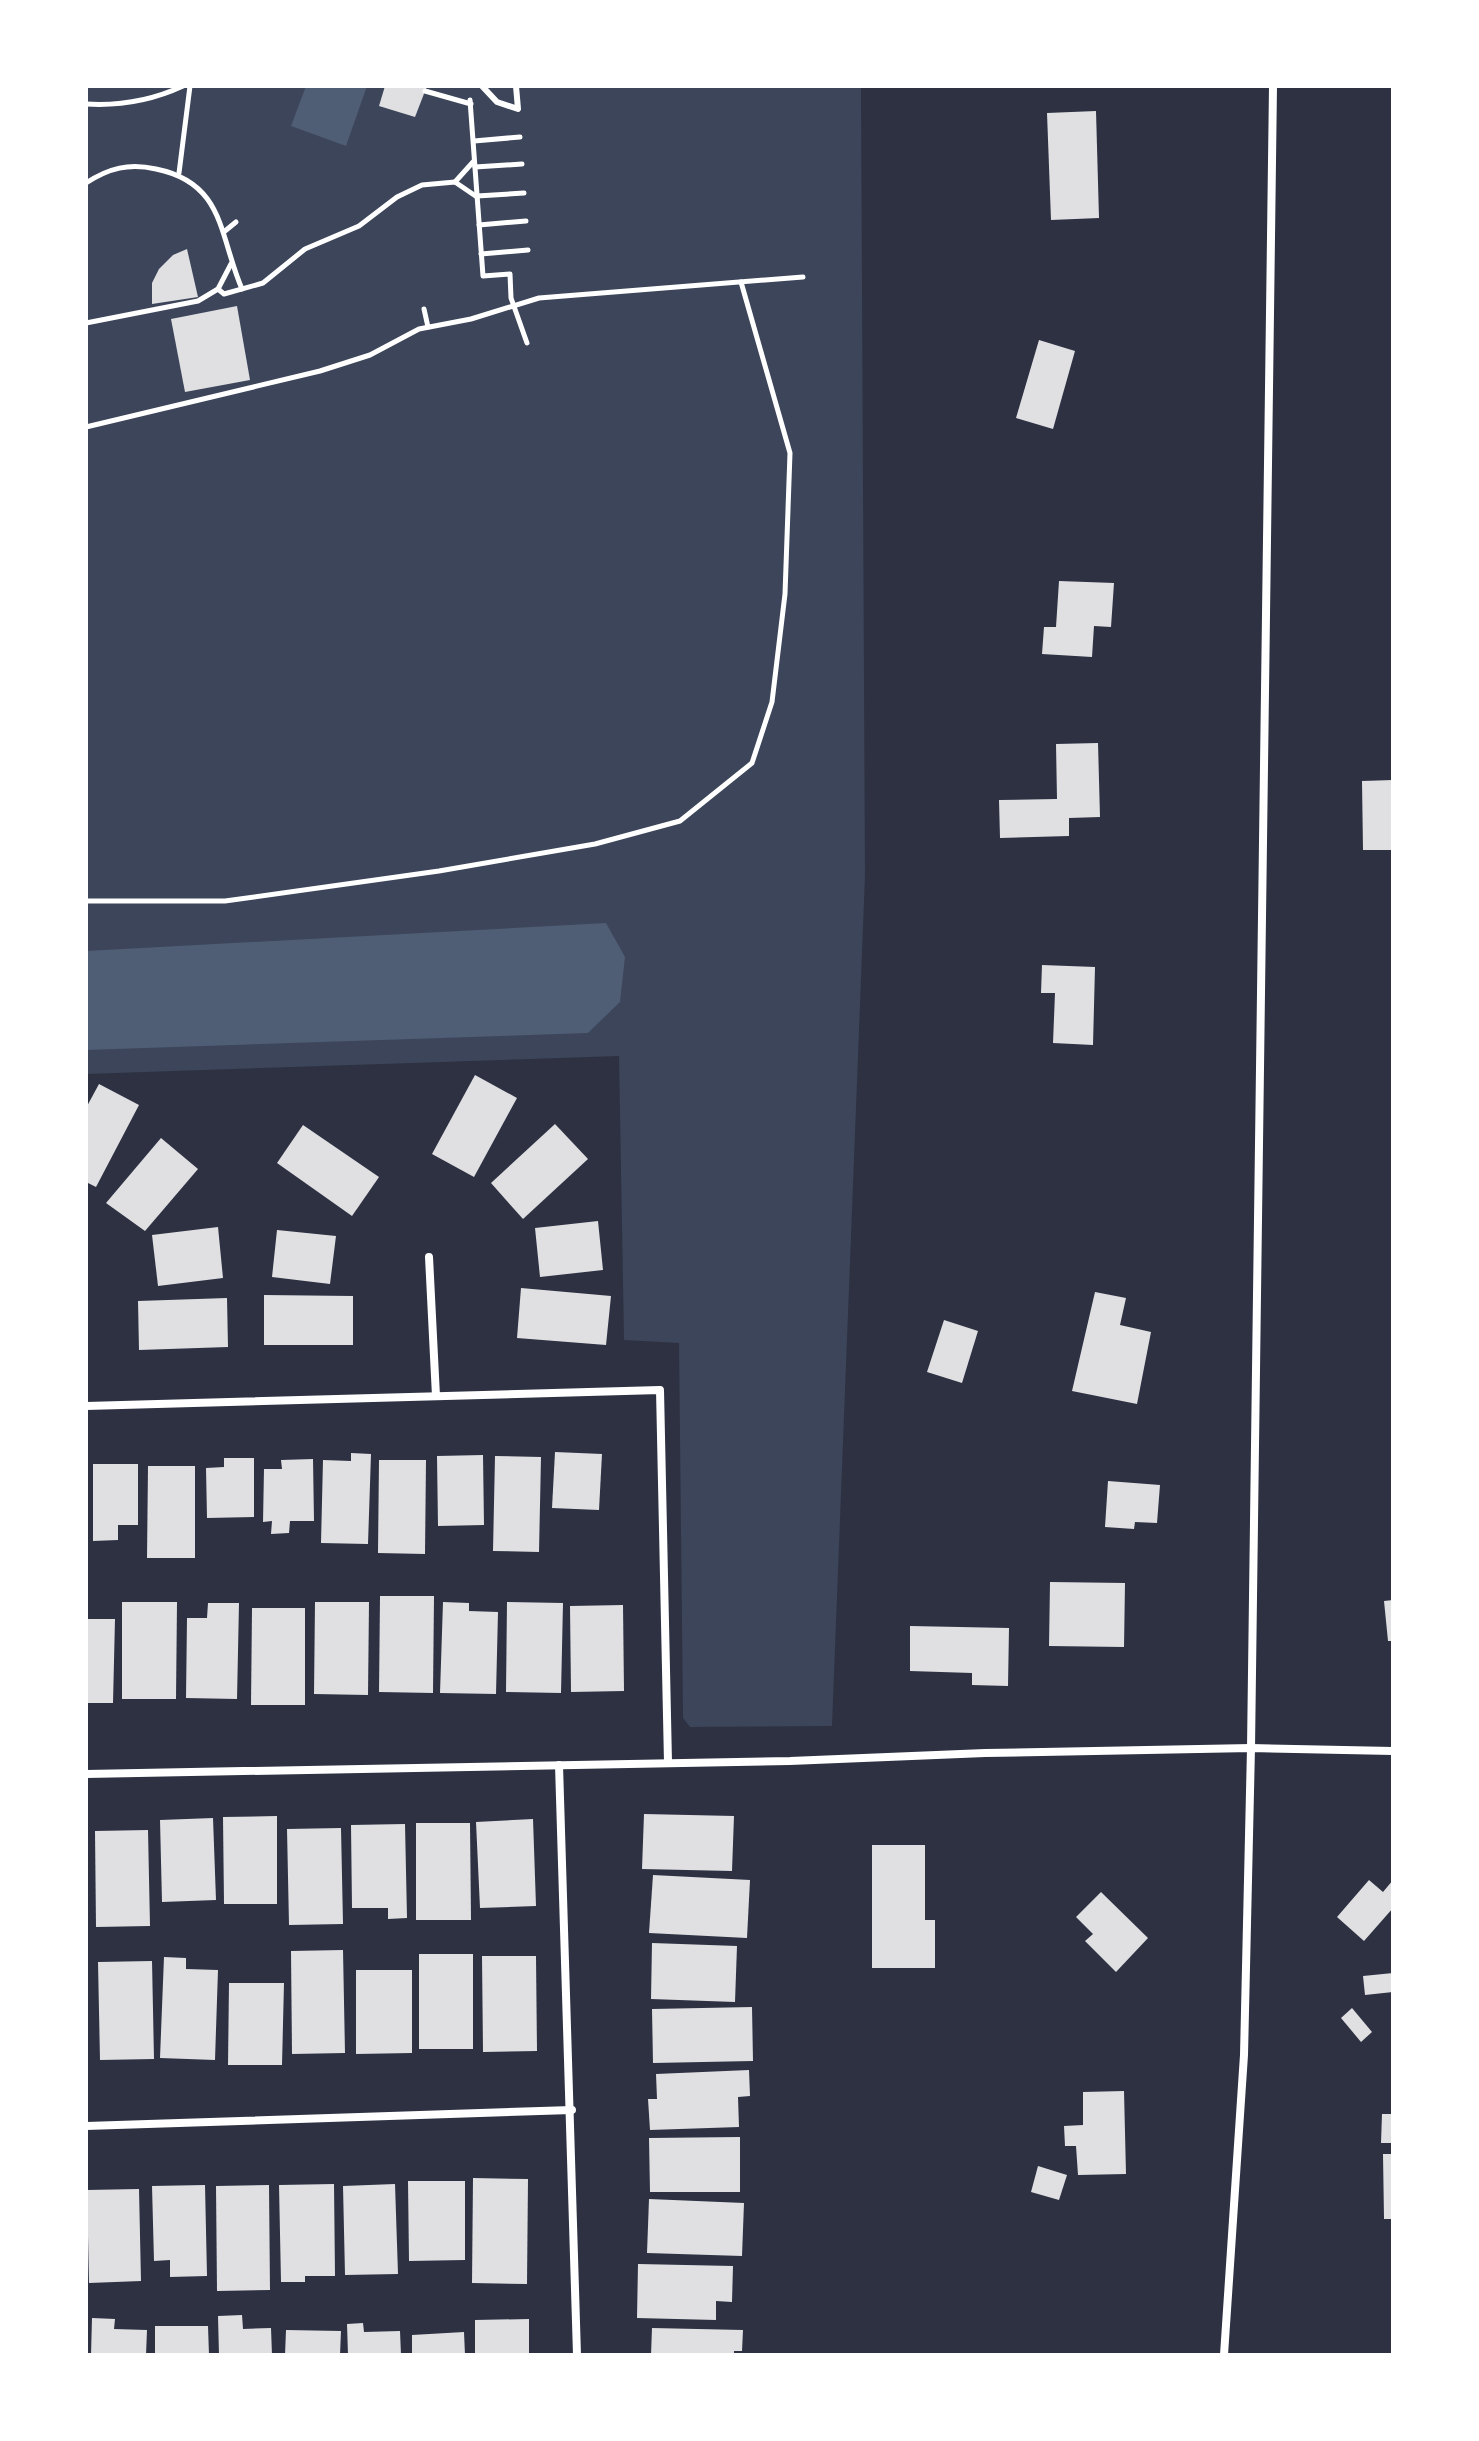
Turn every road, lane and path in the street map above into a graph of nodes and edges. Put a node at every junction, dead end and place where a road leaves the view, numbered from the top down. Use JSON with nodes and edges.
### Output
{"nodes":[{"id":1,"x":183,"y":86,"type":"edge"},
{"id":2,"x":190,"y":86,"type":"edge"},
{"id":3,"x":482,"y":86,"type":"edge"},
{"id":4,"x":516,"y":86,"type":"edge"},
{"id":5,"x":1273,"y":86,"type":"edge"},
{"id":6,"x":425,"y":91,"type":"dead end"},
{"id":7,"x":468,"y":91,"type":"dead end"},
{"id":8,"x":86,"y":104,"type":"edge"},
{"id":9,"x":471,"y":104,"type":"junction"},
{"id":10,"x":520,"y":137,"type":"dead end"},
{"id":11,"x":474,"y":141,"type":"junction"},
{"id":12,"x":475,"y":164,"type":"junction"},
{"id":13,"x":522,"y":164,"type":"dead end"},
{"id":14,"x":179,"y":173,"type":"junction"},
{"id":15,"x":455,"y":182,"type":"junction"},
{"id":16,"x":86,"y":183,"type":"edge"},
{"id":17,"x":524,"y":193,"type":"dead end"},
{"id":18,"x":477,"y":197,"type":"junction"},
{"id":19,"x":526,"y":221,"type":"dead end"},
{"id":20,"x":236,"y":222,"type":"dead end"},
{"id":21,"x":479,"y":225,"type":"junction"},
{"id":22,"x":225,"y":231,"type":"junction"},
{"id":23,"x":528,"y":250,"type":"dead end"},
{"id":24,"x":481,"y":254,"type":"junction"},
{"id":25,"x":231,"y":264,"type":"junction"},
{"id":26,"x":803,"y":277,"type":"dead end"},
{"id":27,"x":741,"y":282,"type":"junction"},
{"id":28,"x":218,"y":289,"type":"junction"},
{"id":29,"x":242,"y":289,"type":"junction"},
{"id":30,"x":514,"y":306,"type":"junction"},
{"id":31,"x":424,"y":309,"type":"dead end"},
{"id":32,"x":86,"y":323,"type":"edge"},
{"id":33,"x":428,"y":327,"type":"junction"},
{"id":34,"x":527,"y":343,"type":"dead end"},
{"id":35,"x":86,"y":427,"type":"edge"},
{"id":36,"x":86,"y":901,"type":"edge"},
{"id":37,"x":429,"y":1257,"type":"dead end"},
{"id":38,"x":436,"y":1396,"type":"junction"},
{"id":39,"x":86,"y":1406,"type":"edge"},
{"id":40,"x":1251,"y":1748,"type":"junction"},
{"id":41,"x":1393,"y":1751,"type":"edge"},
{"id":42,"x":668,"y":1762,"type":"junction"},
{"id":43,"x":559,"y":1765,"type":"junction"},
{"id":44,"x":86,"y":1774,"type":"edge"},
{"id":45,"x":572,"y":2110,"type":"junction"},
{"id":46,"x":86,"y":2126,"type":"edge"},
{"id":47,"x":577,"y":2355,"type":"edge"},
{"id":48,"x":1224,"y":2355,"type":"edge"}],
"edges":[{"from":1,"to":8,"type":"path"},
{"from":2,"to":14,"type":"path"},
{"from":3,"to":4,"type":"lane"},
{"from":5,"to":40,"type":"street"},
{"from":6,"to":9,"type":"path"},
{"from":7,"to":9,"type":"path"},
{"from":9,"to":11,"type":"path"},
{"from":10,"to":11,"type":"path"},
{"from":11,"to":12,"type":"path"},
{"from":12,"to":13,"type":"path"},
{"from":12,"to":15,"type":"path"},
{"from":12,"to":18,"type":"path"},
{"from":14,"to":16,"type":"path"},
{"from":14,"to":22,"type":"path"},
{"from":15,"to":18,"type":"path"},
{"from":15,"to":29,"type":"path"},
{"from":17,"to":18,"type":"path"},
{"from":18,"to":21,"type":"path"},
{"from":19,"to":21,"type":"path"},
{"from":20,"to":22,"type":"path"},
{"from":21,"to":24,"type":"path"},
{"from":22,"to":25,"type":"path"},
{"from":23,"to":24,"type":"path"},
{"from":24,"to":30,"type":"path"},
{"from":25,"to":28,"type":"path"},
{"from":25,"to":29,"type":"path"},
{"from":26,"to":27,"type":"path"},
{"from":27,"to":30,"type":"path"},
{"from":27,"to":36,"type":"path"},
{"from":28,"to":29,"type":"path"},
{"from":28,"to":32,"type":"path"},
{"from":30,"to":33,"type":"path"},
{"from":30,"to":34,"type":"path"},
{"from":31,"to":33,"type":"path"},
{"from":33,"to":35,"type":"path"},
{"from":37,"to":38,"type":"street"},
{"from":38,"to":39,"type":"street"},
{"from":38,"to":42,"type":"street"},
{"from":40,"to":41,"type":"street"},
{"from":40,"to":42,"type":"street"},
{"from":40,"to":48,"type":"street"},
{"from":42,"to":43,"type":"street"},
{"from":43,"to":44,"type":"street"},
{"from":43,"to":45,"type":"street"},
{"from":45,"to":46,"type":"street"},
{"from":45,"to":47,"type":"street"}]}
